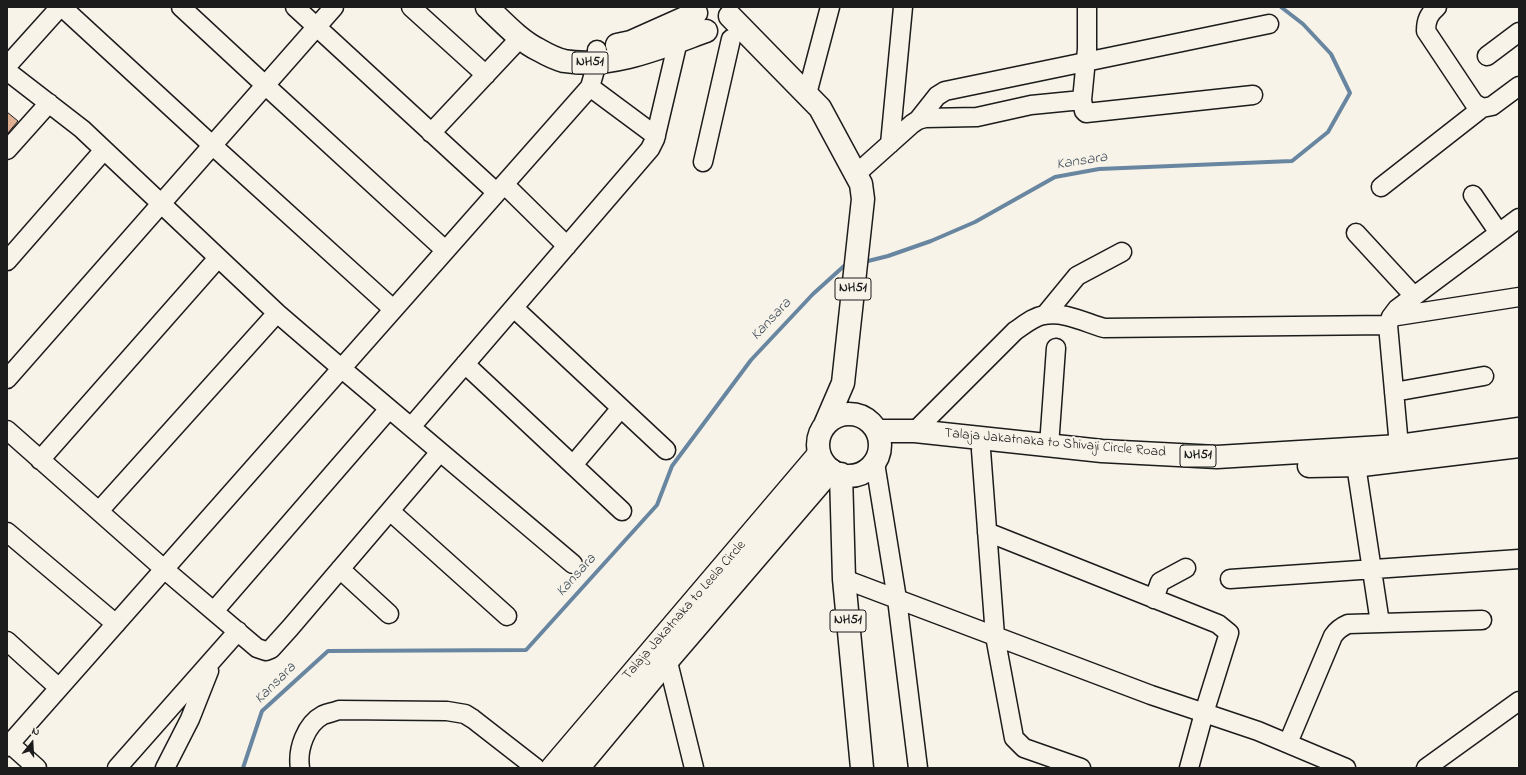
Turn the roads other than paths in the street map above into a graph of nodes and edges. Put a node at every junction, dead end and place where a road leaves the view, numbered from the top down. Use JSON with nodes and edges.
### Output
{"nodes":[{"id":1,"x":61,"y":7,"type":"edge"},
{"id":2,"x":181,"y":7,"type":"edge"},
{"id":3,"x":295,"y":7,"type":"edge"},
{"id":4,"x":334,"y":7,"type":"edge"},
{"id":5,"x":411,"y":7,"type":"edge"},
{"id":6,"x":487,"y":7,"type":"edge"},
{"id":7,"x":505,"y":7,"type":"edge"},
{"id":8,"x":830,"y":7,"type":"edge"},
{"id":9,"x":903,"y":7,"type":"edge"},
{"id":10,"x":1087,"y":7,"type":"edge"},
{"id":11,"x":1437,"y":7,"type":"edge"},
{"id":12,"x":716,"y":20,"type":"edge"},
{"id":13,"x":1268,"y":24,"type":"dead end"},
{"id":14,"x":316,"y":27,"type":"junction"},
{"id":15,"x":1519,"y":32,"type":"edge"},
{"id":16,"x":521,"y":37,"type":"junction"},
{"id":17,"x":678,"y":41,"type":"junction"},
{"id":18,"x":1487,"y":56,"type":"dead end"},
{"id":19,"x":597,"y":57,"type":"junction"},
{"id":20,"x":1085,"y":63,"type":"junction"},
{"id":21,"x":7,"y":66,"type":"edge"},
{"id":22,"x":7,"y":71,"type":"edge"},
{"id":23,"x":486,"y":75,"type":"junction"},
{"id":24,"x":265,"y":85,"type":"junction"},
{"id":25,"x":1519,"y":86,"type":"edge"},
{"id":26,"x":590,"y":87,"type":"junction"},
{"id":27,"x":807,"y":94,"type":"junction"},
{"id":28,"x":1253,"y":95,"type":"dead end"},
{"id":29,"x":1082,"y":100,"type":"junction"},
{"id":30,"x":48,"y":103,"type":"junction"},
{"id":31,"x":1482,"y":108,"type":"junction"},
{"id":32,"x":918,"y":120,"type":"junction"},
{"id":33,"x":431,"y":133,"type":"junction"},
{"id":34,"x":656,"y":136,"type":"junction"},
{"id":35,"x":837,"y":140,"type":"junction"},
{"id":36,"x":890,"y":144,"type":"junction"},
{"id":37,"x":212,"y":145,"type":"junction"},
{"id":38,"x":7,"y":150,"type":"edge"},
{"id":39,"x":104,"y":150,"type":"junction"},
{"id":40,"x":703,"y":162,"type":"dead end"},
{"id":41,"x":855,"y":175,"type":"junction"},
{"id":42,"x":1381,"y":187,"type":"dead end"},
{"id":43,"x":500,"y":188,"type":"junction"},
{"id":44,"x":1473,"y":195,"type":"dead end"},
{"id":45,"x":160,"y":203,"type":"junction"},
{"id":46,"x":1519,"y":218,"type":"edge"},
{"id":47,"x":1499,"y":233,"type":"junction"},
{"id":48,"x":1356,"y":234,"type":"dead end"},
{"id":49,"x":567,"y":246,"type":"junction"},
{"id":50,"x":445,"y":250,"type":"junction"},
{"id":51,"x":1122,"y":252,"type":"dead end"},
{"id":52,"x":218,"y":258,"type":"junction"},
{"id":53,"x":7,"y":261,"type":"edge"},
{"id":54,"x":1414,"y":296,"type":"junction"},
{"id":55,"x":1519,"y":297,"type":"edge"},
{"id":56,"x":393,"y":308,"type":"junction"},
{"id":57,"x":514,"y":308,"type":"junction"},
{"id":58,"x":277,"y":312,"type":"junction"},
{"id":59,"x":1045,"y":315,"type":"junction"},
{"id":60,"x":1389,"y":321,"type":"junction"},
{"id":61,"x":1056,"y":348,"type":"dead end"},
{"id":62,"x":465,"y":364,"type":"junction"},
{"id":63,"x":341,"y":368,"type":"junction"},
{"id":64,"x":1484,"y":376,"type":"dead end"},
{"id":65,"x":7,"y":379,"type":"edge"},
{"id":66,"x":843,"y":381,"type":"junction"},
{"id":67,"x":1394,"y":392,"type":"junction"},
{"id":68,"x":389,"y":408,"type":"junction"},
{"id":69,"x":621,"y":408,"type":"junction"},
{"id":70,"x":411,"y":427,"type":"junction"},
{"id":71,"x":824,"y":427,"type":"junction"},
{"id":72,"x":1519,"y":429,"type":"edge"},
{"id":73,"x":915,"y":431,"type":"junction"},
{"id":74,"x":8,"y":432,"type":"edge"},
{"id":75,"x":873,"y":439,"type":"junction"},
{"id":76,"x":1049,"y":446,"type":"junction"},
{"id":77,"x":1399,"y":446,"type":"junction"},
{"id":78,"x":1519,"y":446,"type":"edge"},
{"id":79,"x":666,"y":450,"type":"dead end"},
{"id":80,"x":981,"y":450,"type":"junction"},
{"id":81,"x":440,"y":452,"type":"junction"},
{"id":82,"x":40,"y":460,"type":"junction"},
{"id":83,"x":573,"y":465,"type":"junction"},
{"id":84,"x":1356,"y":465,"type":"junction"},
{"id":85,"x":830,"y":466,"type":"junction"},
{"id":86,"x":99,"y":511,"type":"junction"},
{"id":87,"x":390,"y":511,"type":"junction"},
{"id":88,"x":622,"y":511,"type":"dead end"},
{"id":89,"x":7,"y":532,"type":"edge"},
{"id":90,"x":987,"y":532,"type":"junction"},
{"id":91,"x":1519,"y":559,"type":"edge"},
{"id":92,"x":573,"y":564,"type":"dead end"},
{"id":93,"x":1186,"y":568,"type":"dead end"},
{"id":94,"x":164,"y":569,"type":"junction"},
{"id":95,"x":340,"y":569,"type":"junction"},
{"id":96,"x":1372,"y":569,"type":"junction"},
{"id":97,"x":844,"y":579,"type":"junction"},
{"id":98,"x":1230,"y":579,"type":"dead end"},
{"id":99,"x":897,"y":599,"type":"junction"},
{"id":100,"x":1154,"y":599,"type":"junction"},
{"id":101,"x":214,"y":611,"type":"junction"},
{"id":102,"x":389,"y":614,"type":"dead end"},
{"id":103,"x":507,"y":616,"type":"dead end"},
{"id":104,"x":1482,"y":620,"type":"dead end"},
{"id":105,"x":1380,"y":623,"type":"junction"},
{"id":106,"x":116,"y":624,"type":"junction"},
{"id":107,"x":238,"y":631,"type":"junction"},
{"id":108,"x":995,"y":636,"type":"junction"},
{"id":109,"x":662,"y":638,"type":"junction"},
{"id":110,"x":7,"y":641,"type":"edge"},
{"id":111,"x":214,"y":659,"type":"junction"},
{"id":112,"x":668,"y":660,"type":"junction"},
{"id":113,"x":59,"y":688,"type":"junction"},
{"id":114,"x":1519,"y":700,"type":"edge"},
{"id":115,"x":1204,"y":713,"type":"junction"},
{"id":116,"x":1288,"y":743,"type":"junction"},
{"id":117,"x":8,"y":746,"type":"edge"},
{"id":118,"x":1048,"y":762,"type":"edge"},
{"id":119,"x":37,"y":768,"type":"edge"},
{"id":120,"x":116,"y":768,"type":"edge"},
{"id":121,"x":165,"y":768,"type":"edge"},
{"id":122,"x":300,"y":768,"type":"edge"},
{"id":123,"x":536,"y":768,"type":"edge"},
{"id":124,"x":552,"y":768,"type":"edge"},
{"id":125,"x":578,"y":768,"type":"edge"},
{"id":126,"x":694,"y":768,"type":"edge"},
{"id":127,"x":862,"y":768,"type":"edge"},
{"id":128,"x":918,"y":768,"type":"edge"},
{"id":129,"x":1081,"y":768,"type":"edge"},
{"id":130,"x":1189,"y":768,"type":"edge"},
{"id":131,"x":1346,"y":768,"type":"edge"},
{"id":132,"x":1426,"y":768,"type":"edge"}],
"edges":[{"from":1,"to":21,"type":"street"},
{"from":1,"to":37,"type":"street"},
{"from":2,"to":24,"type":"street"},
{"from":3,"to":14,"type":"street"},
{"from":4,"to":14,"type":"street"},
{"from":5,"to":23,"type":"street"},
{"from":6,"to":16,"type":"main road","number":"NH51"},
{"from":7,"to":19,"type":"main road","number":"NH51"},
{"from":8,"to":27,"type":"street"},
{"from":9,"to":36,"type":"street"},
{"from":10,"to":20,"type":"street"},
{"from":11,"to":31,"type":"street"},
{"from":12,"to":17,"type":"main road","number":"NH51"},
{"from":12,"to":19,"type":"main road","number":"NH51"},
{"from":12,"to":27,"type":"main road","number":"NH51"},
{"from":12,"to":35,"type":"main road","number":"NH51"},
{"from":12,"to":40,"type":"street"},
{"from":13,"to":20,"type":"street"},
{"from":14,"to":24,"type":"street"},
{"from":14,"to":33,"type":"street"},
{"from":15,"to":18,"type":"street"},
{"from":16,"to":19,"type":"main road","number":"NH51"},
{"from":16,"to":23,"type":"street"},
{"from":17,"to":19,"type":"main road","number":"NH51"},
{"from":17,"to":34,"type":"street"},
{"from":19,"to":26,"type":"street"},
{"from":20,"to":29,"type":"street"},
{"from":20,"to":32,"type":"street"},
{"from":22,"to":30,"type":"street"},
{"from":23,"to":33,"type":"street"},
{"from":24,"to":37,"type":"street"},
{"from":24,"to":50,"type":"street"},
{"from":25,"to":31,"type":"street"},
{"from":26,"to":34,"type":"street"},
{"from":26,"to":43,"type":"street"},
{"from":27,"to":35,"type":"main road","number":"NH51"},
{"from":28,"to":29,"type":"street"},
{"from":29,"to":32,"type":"street"},
{"from":30,"to":38,"type":"street"},
{"from":30,"to":39,"type":"street"},
{"from":31,"to":42,"type":"street"},
{"from":32,"to":36,"type":"street"},
{"from":33,"to":43,"type":"street"},
{"from":34,"to":49,"type":"street"},
{"from":35,"to":41,"type":"main road","number":"NH51"},
{"from":36,"to":41,"type":"street"},
{"from":37,"to":45,"type":"street"},
{"from":37,"to":56,"type":"street"},
{"from":39,"to":45,"type":"street"},
{"from":39,"to":53,"type":"street"},
{"from":41,"to":66,"type":"main road","number":"NH51"},
{"from":43,"to":49,"type":"street"},
{"from":43,"to":50,"type":"street"},
{"from":44,"to":47,"type":"street"},
{"from":45,"to":52,"type":"street"},
{"from":45,"to":65,"type":"street"},
{"from":46,"to":47,"type":"street"},
{"from":47,"to":54,"type":"street"},
{"from":48,"to":54,"type":"street"},
{"from":49,"to":57,"type":"street"},
{"from":50,"to":56,"type":"street"},
{"from":51,"to":59,"type":"street"},
{"from":52,"to":58,"type":"street"},
{"from":52,"to":82,"type":"street"},
{"from":54,"to":60,"type":"street"},
{"from":55,"to":60,"type":"street"},
{"from":56,"to":63,"type":"street"},
{"from":57,"to":62,"type":"street"},
{"from":57,"to":69,"type":"street"},
{"from":58,"to":63,"type":"street"},
{"from":58,"to":86,"type":"street"},
{"from":59,"to":60,"type":"street"},
{"from":59,"to":73,"type":"street"},
{"from":60,"to":67,"type":"street"},
{"from":61,"to":76,"type":"street"},
{"from":62,"to":70,"type":"street"},
{"from":62,"to":83,"type":"street"},
{"from":63,"to":68,"type":"street"},
{"from":63,"to":94,"type":"street"},
{"from":64,"to":67,"type":"street"},
{"from":66,"to":71,"type":"main road","number":"NH51"},
{"from":66,"to":75,"type":"main road"},
{"from":67,"to":77,"type":"street"},
{"from":68,"to":70,"type":"street"},
{"from":68,"to":101,"type":"street"},
{"from":69,"to":79,"type":"street"},
{"from":69,"to":83,"type":"street"},
{"from":70,"to":81,"type":"street"},
{"from":71,"to":75,"type":"main road","number":"NH51"},
{"from":71,"to":85,"type":"main road","number":"NH51"},
{"from":72,"to":77,"type":"main road","name":"Talaja Jakatnaka to Shivaji Circle Road","number":"NH51"},
{"from":73,"to":75,"type":"main road","name":"Talaja Jakatnaka to Shivaji Circle Road","number":"NH51"},
{"from":73,"to":76,"type":"main road","name":"Talaja Jakatnaka to Shivaji Circle Road","number":"NH51"},
{"from":74,"to":82,"type":"street"},
{"from":75,"to":80,"type":"main road","name":"Talaja Jakatnaka to Shivaji Circle Road","number":"NH51"},
{"from":75,"to":85,"type":"main road"},
{"from":75,"to":99,"type":"street"},
{"from":76,"to":77,"type":"main road","name":"Talaja Jakatnaka to Shivaji Circle Road","number":"NH51"},
{"from":78,"to":84,"type":"main road","name":"Talaja Jakatnaka to Shivaji Circle Road","number":"NH51"},
{"from":80,"to":84,"type":"main road","name":"Talaja Jakatnaka to Shivaji Circle Road","number":"NH51"},
{"from":80,"to":90,"type":"street"},
{"from":81,"to":87,"type":"street"},
{"from":81,"to":92,"type":"street"},
{"from":82,"to":86,"type":"street"},
{"from":83,"to":88,"type":"street"},
{"from":84,"to":96,"type":"street"},
{"from":85,"to":97,"type":"main road","number":"NH51"},
{"from":85,"to":109,"type":"main road","name":"Talaja Jakatnaka to Leela Circle"},
{"from":85,"to":112,"type":"main road","name":"Talaja Jakatnaka to Leela Circle"},
{"from":86,"to":94,"type":"street"},
{"from":87,"to":95,"type":"street"},
{"from":87,"to":103,"type":"street"},
{"from":89,"to":106,"type":"street"},
{"from":90,"to":100,"type":"street"},
{"from":90,"to":108,"type":"street"},
{"from":91,"to":96,"type":"street"},
{"from":93,"to":100,"type":"street"},
{"from":94,"to":101,"type":"street"},
{"from":94,"to":106,"type":"street"},
{"from":95,"to":102,"type":"street"},
{"from":95,"to":107,"type":"street"},
{"from":96,"to":98,"type":"street"},
{"from":96,"to":105,"type":"street"},
{"from":97,"to":99,"type":"street"},
{"from":97,"to":127,"type":"main road","number":"NH51"},
{"from":99,"to":108,"type":"street"},
{"from":99,"to":128,"type":"street"},
{"from":100,"to":115,"type":"street"},
{"from":101,"to":107,"type":"street"},
{"from":104,"to":105,"type":"street"},
{"from":105,"to":116,"type":"street"},
{"from":106,"to":113,"type":"street"},
{"from":107,"to":111,"type":"street"},
{"from":108,"to":115,"type":"street"},
{"from":108,"to":118,"type":"street"},
{"from":109,"to":112,"type":"street"},
{"from":109,"to":124,"type":"main road","name":"Talaja Jakatnaka to Leela Circle"},
{"from":110,"to":113,"type":"street"},
{"from":111,"to":120,"type":"street"},
{"from":111,"to":121,"type":"street"},
{"from":112,"to":125,"type":"main road","name":"Talaja Jakatnaka to Leela Circle"},
{"from":112,"to":126,"type":"street"},
{"from":113,"to":117,"type":"street"},
{"from":114,"to":132,"type":"street"},
{"from":115,"to":116,"type":"street"},
{"from":115,"to":130,"type":"street"},
{"from":116,"to":131,"type":"street"},
{"from":117,"to":119,"type":"street"},
{"from":118,"to":129,"type":"street"},
{"from":122,"to":123,"type":"street"}]}
